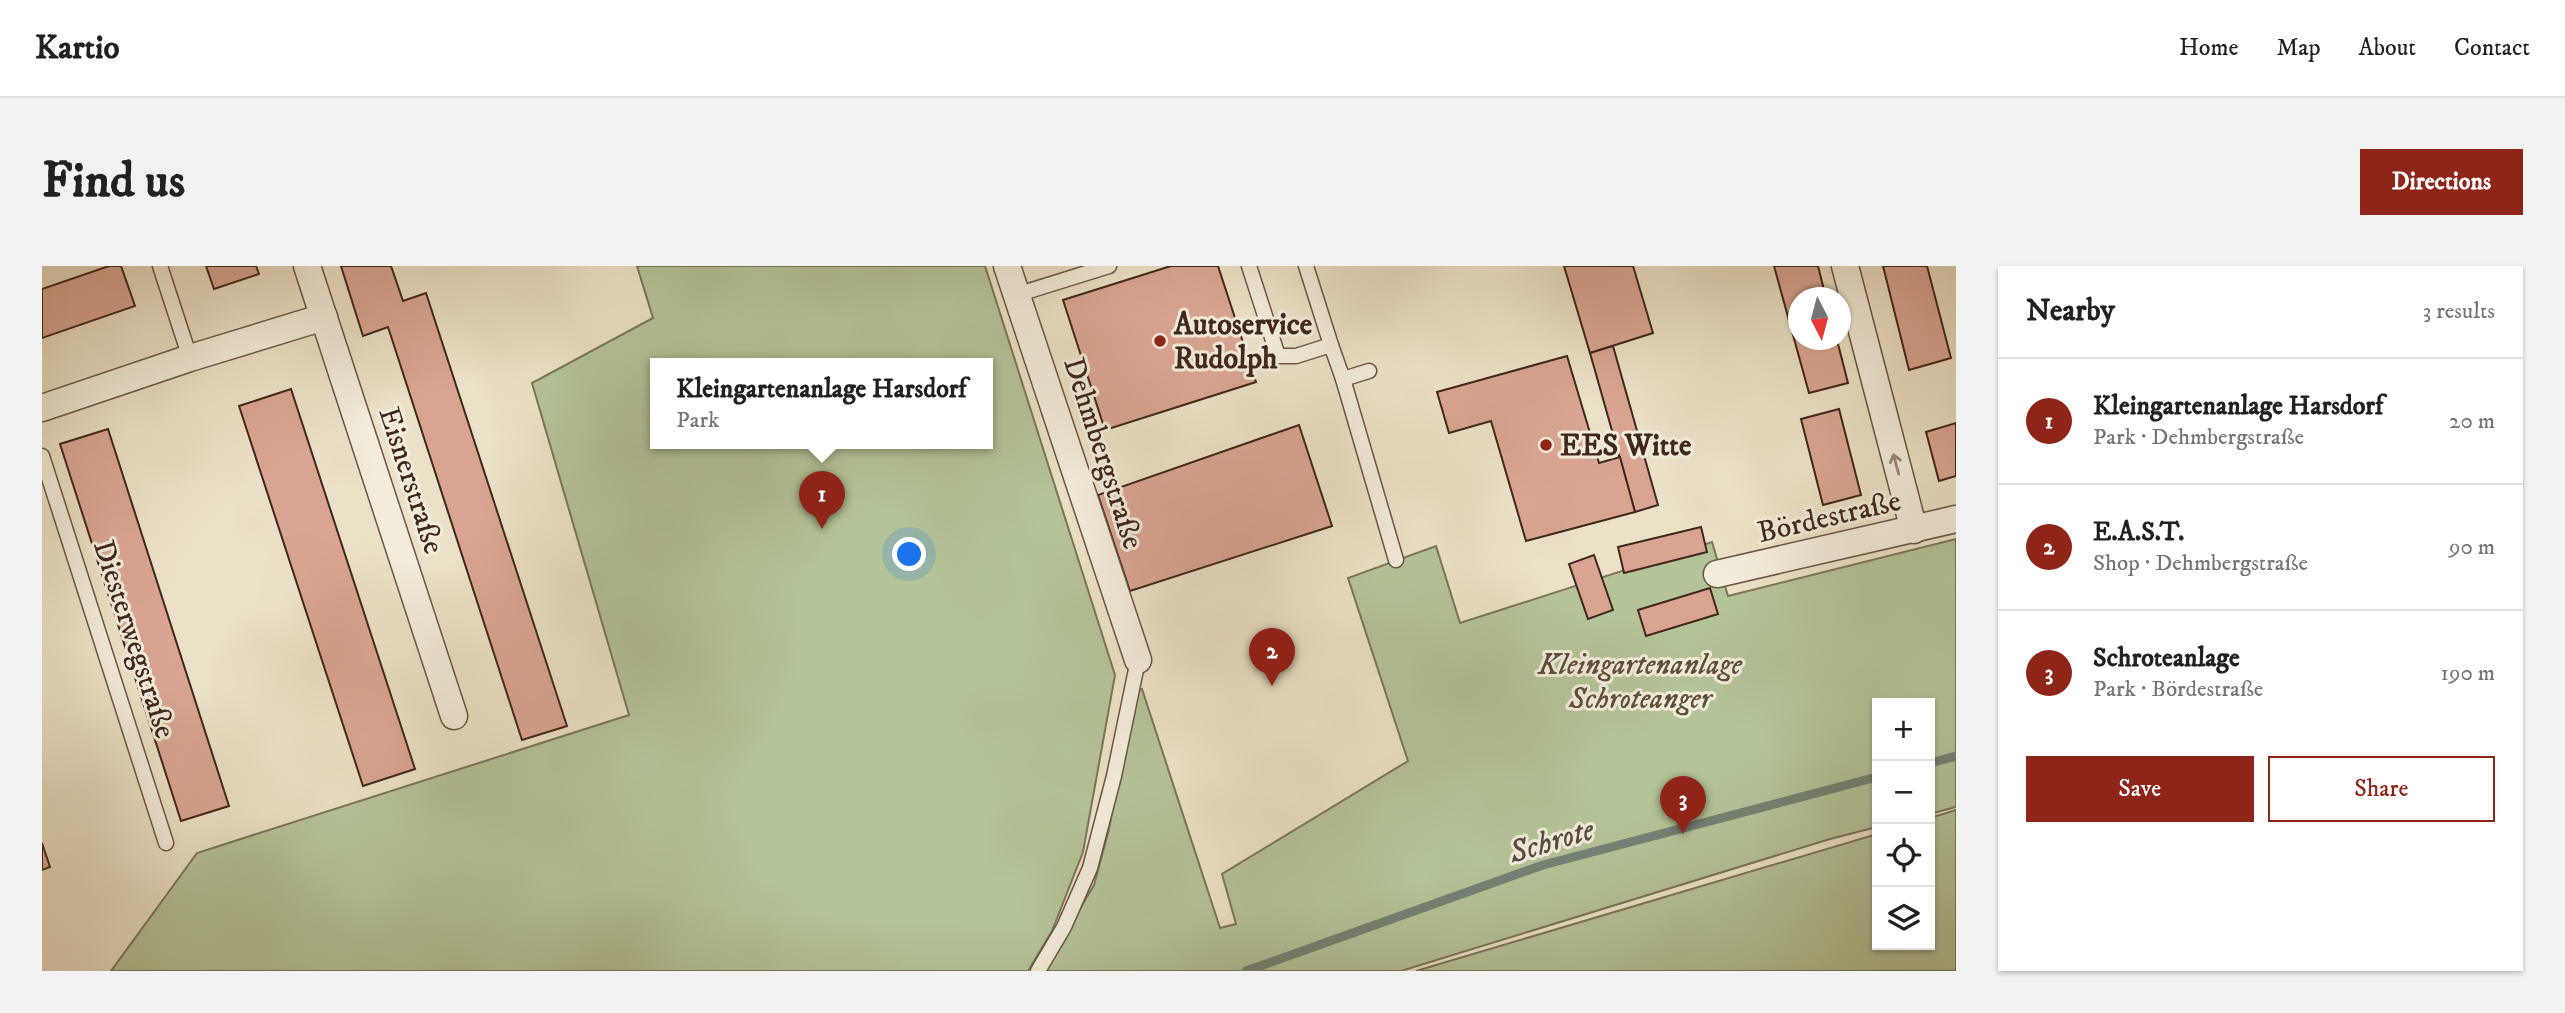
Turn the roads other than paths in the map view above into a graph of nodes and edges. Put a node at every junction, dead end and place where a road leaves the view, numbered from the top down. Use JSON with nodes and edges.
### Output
{"nodes":[{"id":1,"x":160,"y":266,"type":"edge"},
{"id":2,"x":307,"y":266,"type":"edge"},
{"id":3,"x":1007,"y":266,"type":"edge"},
{"id":4,"x":1109,"y":266,"type":"edge"},
{"id":5,"x":1249,"y":266,"type":"edge"},
{"id":6,"x":1306,"y":266,"type":"edge"},
{"id":7,"x":1845,"y":266,"type":"edge"},
{"id":8,"x":1016,"y":295,"type":"junction"},
{"id":9,"x":324,"y":317,"type":"junction"},
{"id":10,"x":1331,"y":345,"type":"junction"},
{"id":11,"x":190,"y":358,"type":"junction"},
{"id":12,"x":1369,"y":371,"type":"dead end"},
{"id":13,"x":1343,"y":379,"type":"junction"},
{"id":14,"x":42,"y":408,"type":"edge"},
{"id":15,"x":42,"y":456,"type":"edge"},
{"id":16,"x":1956,"y":519,"type":"edge"},
{"id":17,"x":1914,"y":530,"type":"junction"},
{"id":18,"x":1396,"y":560,"type":"dead end"},
{"id":19,"x":1717,"y":574,"type":"dead end"},
{"id":20,"x":1138,"y":660,"type":"joint"},
{"id":21,"x":454,"y":716,"type":"dead end"},
{"id":22,"x":166,"y":843,"type":"dead end"},
{"id":23,"x":1038,"y":971,"type":"edge"}],
"edges":[{"from":1,"to":11,"type":"lane"},
{"from":2,"to":9,"type":"street","name":"Eisnerstraße"},
{"from":3,"to":8,"type":"street","name":"Dehmbergstraße"},
{"from":4,"to":8,"type":"lane"},
{"from":5,"to":10,"type":"lane"},
{"from":6,"to":10,"type":"lane"},
{"from":17,"to":7,"type":"street","one_way":true},
{"from":8,"to":20,"type":"street","name":"Dehmbergstraße"},
{"from":9,"to":11,"type":"street"},
{"from":9,"to":21,"type":"street","name":"Eisnerstraße"},
{"from":10,"to":13,"type":"lane"},
{"from":11,"to":14,"type":"street"},
{"from":12,"to":13,"type":"lane"},
{"from":13,"to":18,"type":"lane"},
{"from":15,"to":22,"type":"lane","name":"Diesterwegstraße"},
{"from":16,"to":17,"type":"street","name":"Bördestraße"},
{"from":17,"to":19,"type":"street","name":"Bördestraße"},
{"from":20,"to":23,"type":"lane"}]}
